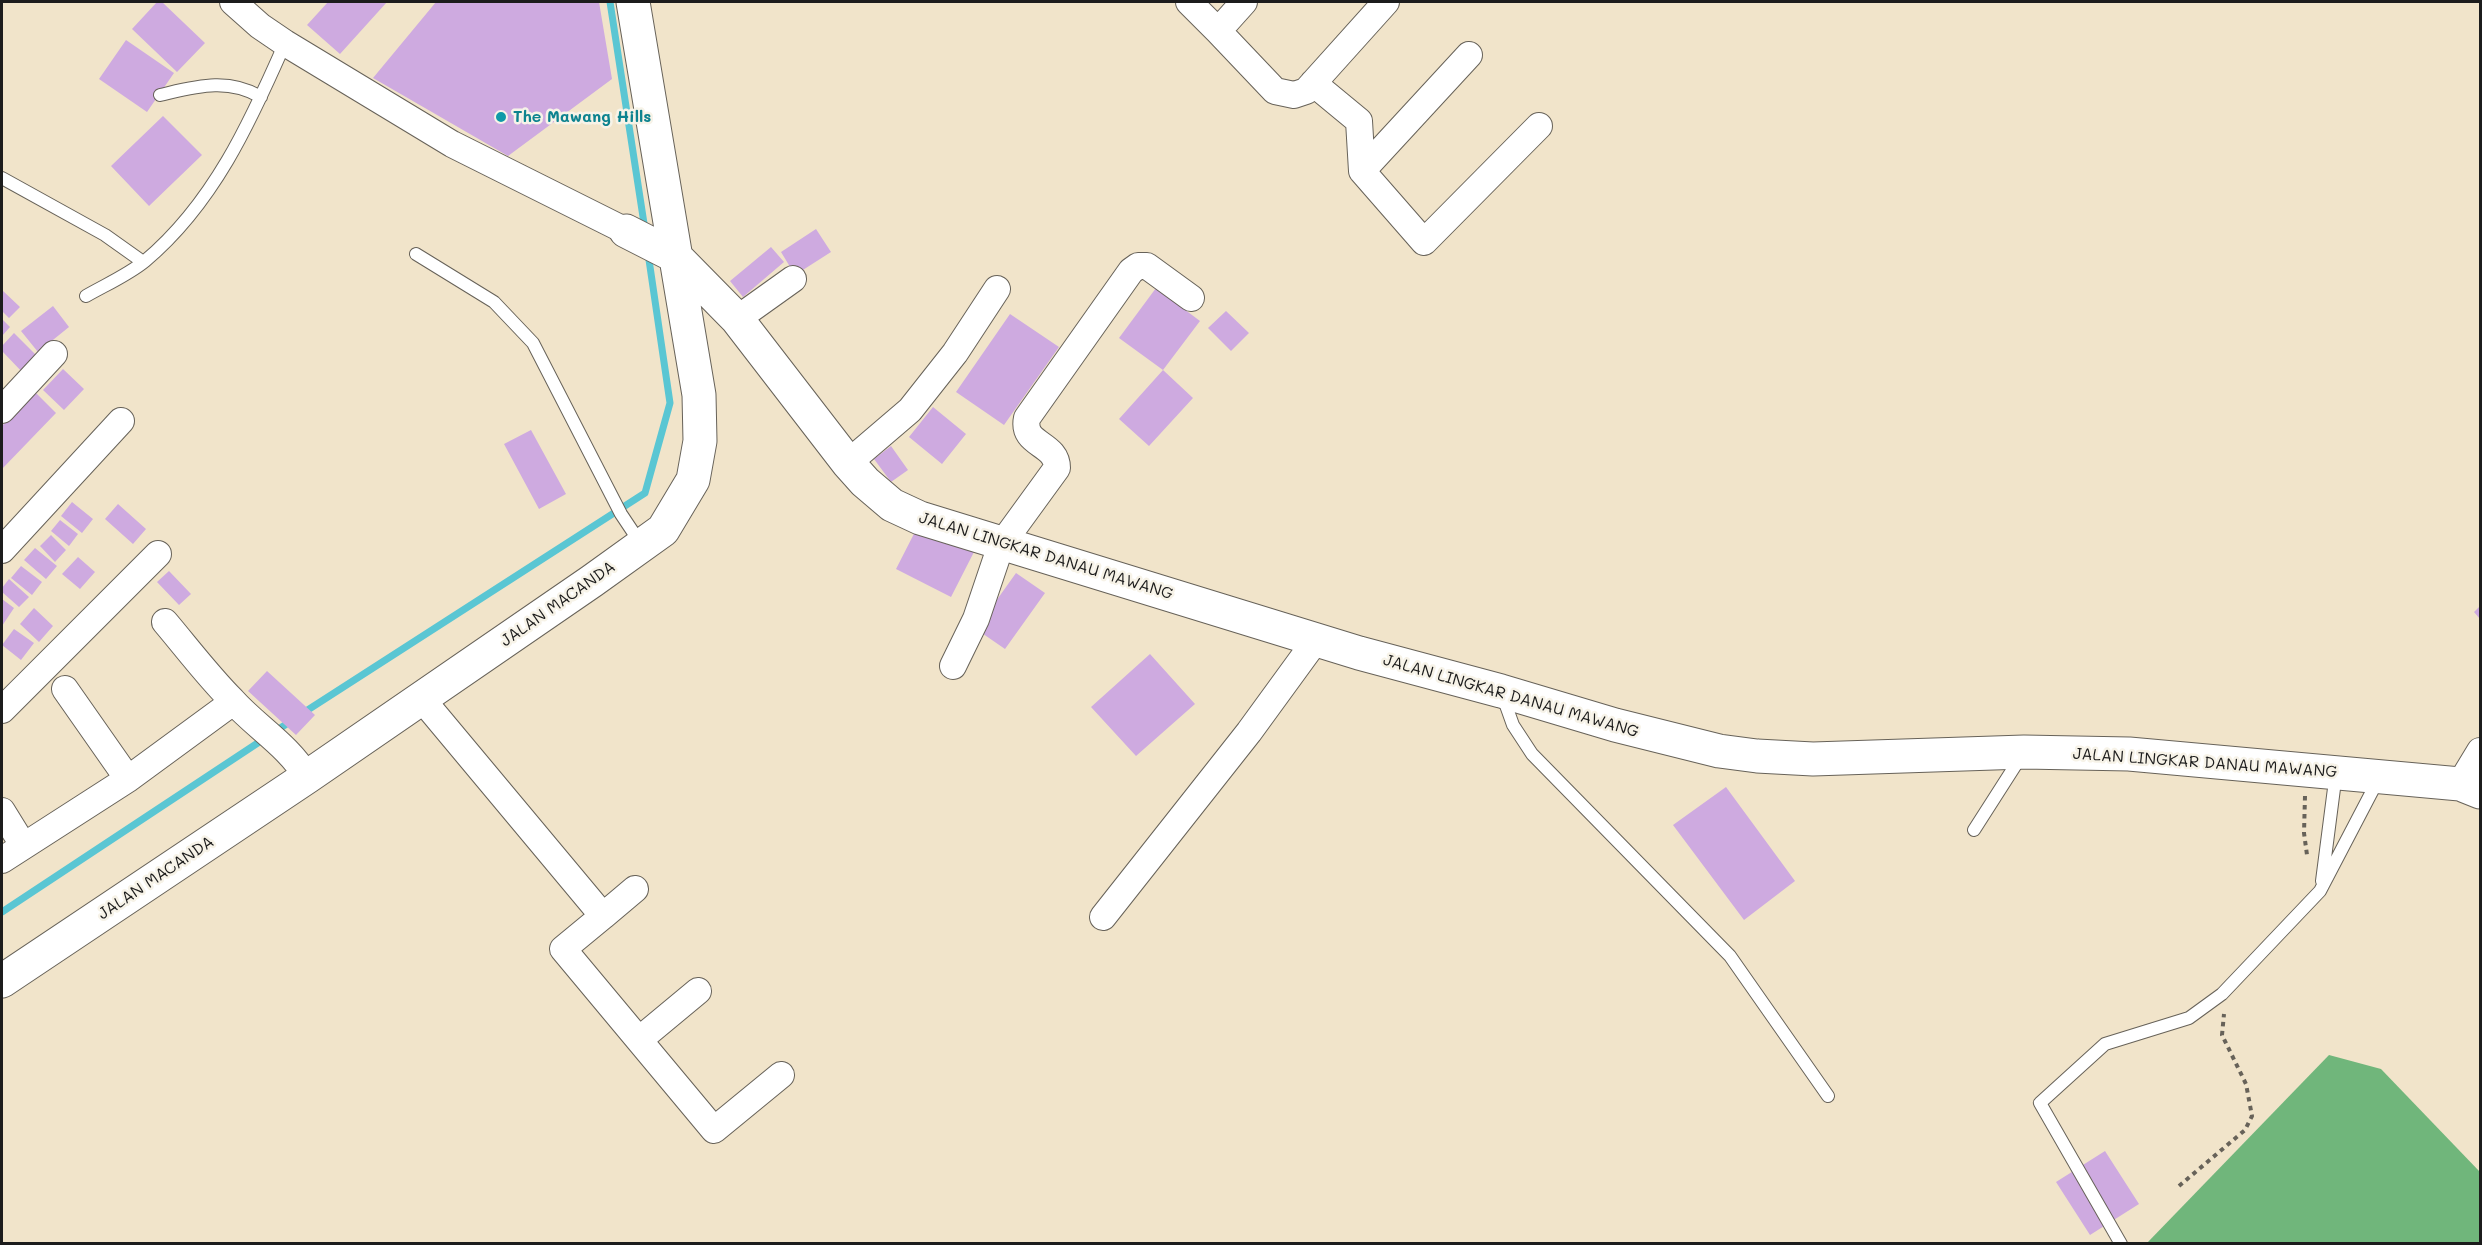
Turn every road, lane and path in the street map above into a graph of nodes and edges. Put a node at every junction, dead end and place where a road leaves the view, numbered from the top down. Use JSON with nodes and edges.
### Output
{"nodes":[{"id":1,"x":233,"y":2,"type":"edge"},
{"id":2,"x":633,"y":2,"type":"edge"},
{"id":3,"x":1189,"y":2,"type":"edge"},
{"id":4,"x":1244,"y":2,"type":"edge"},
{"id":5,"x":1386,"y":2,"type":"edge"},
{"id":6,"x":1218,"y":31,"type":"junction"},
{"id":7,"x":282,"y":49,"type":"junction"},
{"id":8,"x":1469,"y":55,"type":"dead end"},
{"id":9,"x":1313,"y":83,"type":"junction"},
{"id":10,"x":160,"y":94,"type":"dead end"},
{"id":11,"x":261,"y":97,"type":"junction"},
{"id":12,"x":1539,"y":126,"type":"dead end"},
{"id":13,"x":1362,"y":171,"type":"junction"},
{"id":14,"x":2,"y":178,"type":"edge"},
{"id":15,"x":626,"y":231,"type":"joint"},
{"id":16,"x":667,"y":252,"type":"junction"},
{"id":17,"x":416,"y":254,"type":"dead end"},
{"id":18,"x":143,"y":262,"type":"junction"},
{"id":19,"x":793,"y":279,"type":"dead end"},
{"id":20,"x":997,"y":289,"type":"dead end"},
{"id":21,"x":86,"y":296,"type":"dead end"},
{"id":22,"x":1191,"y":298,"type":"dead end"},
{"id":23,"x":737,"y":320,"type":"junction"},
{"id":24,"x":54,"y":354,"type":"dead end"},
{"id":25,"x":2,"y":410,"type":"edge"},
{"id":26,"x":121,"y":421,"type":"dead end"},
{"id":27,"x":848,"y":464,"type":"junction"},
{"id":28,"x":639,"y":540,"type":"junction"},
{"id":29,"x":1001,"y":545,"type":"junction"},
{"id":30,"x":2,"y":550,"type":"edge"},
{"id":31,"x":158,"y":554,"type":"dead end"},
{"id":32,"x":165,"y":622,"type":"dead end"},
{"id":33,"x":1316,"y":640,"type":"junction"},
{"id":34,"x":953,"y":666,"type":"dead end"},
{"id":35,"x":64,"y":689,"type":"dead end"},
{"id":36,"x":1501,"y":691,"type":"junction"},
{"id":37,"x":421,"y":698,"type":"junction"},
{"id":38,"x":4,"y":701,"type":"edge"},
{"id":39,"x":233,"y":702,"type":"junction"},
{"id":40,"x":2481,"y":751,"type":"edge"},
{"id":41,"x":2025,"y":752,"type":"junction"},
{"id":42,"x":2323,"y":770,"type":"junction"},
{"id":43,"x":303,"y":771,"type":"junction"},
{"id":44,"x":2380,"y":776,"type":"junction"},
{"id":45,"x":128,"y":779,"type":"junction"},
{"id":46,"x":2470,"y":788,"type":"edge"},
{"id":47,"x":2,"y":811,"type":"edge"},
{"id":48,"x":1974,"y":830,"type":"dead end"},
{"id":49,"x":23,"y":845,"type":"junction"},
{"id":50,"x":2,"y":860,"type":"edge"},
{"id":51,"x":2308,"y":862,"type":"dead end"},
{"id":52,"x":635,"y":889,"type":"dead end"},
{"id":53,"x":2320,"y":891,"type":"junction"},
{"id":54,"x":603,"y":916,"type":"junction"},
{"id":55,"x":1103,"y":917,"type":"dead end"},
{"id":56,"x":2,"y":981,"type":"edge"},
{"id":57,"x":698,"y":992,"type":"dead end"},
{"id":58,"x":2226,"y":1007,"type":"dead end"},
{"id":59,"x":639,"y":1040,"type":"junction"},
{"id":60,"x":781,"y":1075,"type":"dead end"},
{"id":61,"x":1828,"y":1096,"type":"dead end"},
{"id":62,"x":2179,"y":1186,"type":"dead end"},
{"id":63,"x":2121,"y":1244,"type":"edge"}],
"edges":[{"from":1,"to":7,"type":"street"},
{"from":2,"to":16,"type":"street","name":"JALAN MACANDA"},
{"from":3,"to":6,"type":"street"},
{"from":4,"to":6,"type":"street"},
{"from":5,"to":9,"type":"street"},
{"from":6,"to":9,"type":"street"},
{"from":7,"to":11,"type":"lane"},
{"from":7,"to":15,"type":"street"},
{"from":8,"to":13,"type":"street"},
{"from":9,"to":13,"type":"street"},
{"from":10,"to":11,"type":"lane"},
{"from":11,"to":18,"type":"lane"},
{"from":12,"to":13,"type":"street"},
{"from":14,"to":18,"type":"lane"},
{"from":15,"to":16,"type":"street","name":"JALAN LINGKAR DANAU MAWANG"},
{"from":16,"to":23,"type":"street","name":"JALAN LINGKAR DANAU MAWANG"},
{"from":16,"to":28,"type":"street","name":"JALAN MACANDA"},
{"from":17,"to":28,"type":"lane"},
{"from":18,"to":21,"type":"lane"},
{"from":19,"to":23,"type":"street"},
{"from":20,"to":27,"type":"street"},
{"from":22,"to":29,"type":"street"},
{"from":23,"to":27,"type":"street","name":"JALAN LINGKAR DANAU MAWANG"},
{"from":24,"to":25,"type":"street"},
{"from":26,"to":30,"type":"street"},
{"from":27,"to":29,"type":"street","name":"JALAN LINGKAR DANAU MAWANG"},
{"from":28,"to":37,"type":"street","name":"JALAN MACANDA"},
{"from":29,"to":33,"type":"street","name":"JALAN LINGKAR DANAU MAWANG"},
{"from":29,"to":34,"type":"street"},
{"from":31,"to":38,"type":"street"},
{"from":32,"to":39,"type":"street"},
{"from":33,"to":36,"type":"street","name":"JALAN LINGKAR DANAU MAWANG"},
{"from":33,"to":55,"type":"street"},
{"from":35,"to":45,"type":"street"},
{"from":36,"to":41,"type":"street","name":"JALAN LINGKAR DANAU MAWANG"},
{"from":36,"to":61,"type":"lane"},
{"from":37,"to":43,"type":"street","name":"JALAN MACANDA"},
{"from":37,"to":54,"type":"street"},
{"from":39,"to":43,"type":"street"},
{"from":39,"to":45,"type":"street"},
{"from":40,"to":46,"type":"street"},
{"from":41,"to":42,"type":"street","name":"JALAN LINGKAR DANAU MAWANG"},
{"from":41,"to":48,"type":"lane"},
{"from":42,"to":44,"type":"street","name":"JALAN LINGKAR DANAU MAWANG"},
{"from":42,"to":51,"type":"path"},
{"from":42,"to":53,"type":"lane"},
{"from":43,"to":56,"type":"street","name":"JALAN MACANDA"},
{"from":44,"to":46,"type":"street","name":"JALAN LINGKAR DANAU MAWANG"},
{"from":44,"to":53,"type":"lane"},
{"from":45,"to":49,"type":"street"},
{"from":47,"to":49,"type":"street"},
{"from":49,"to":50,"type":"street"},
{"from":52,"to":54,"type":"street"},
{"from":53,"to":63,"type":"lane"},
{"from":54,"to":59,"type":"street"},
{"from":57,"to":59,"type":"street"},
{"from":58,"to":62,"type":"path"},
{"from":59,"to":60,"type":"street"}]}
